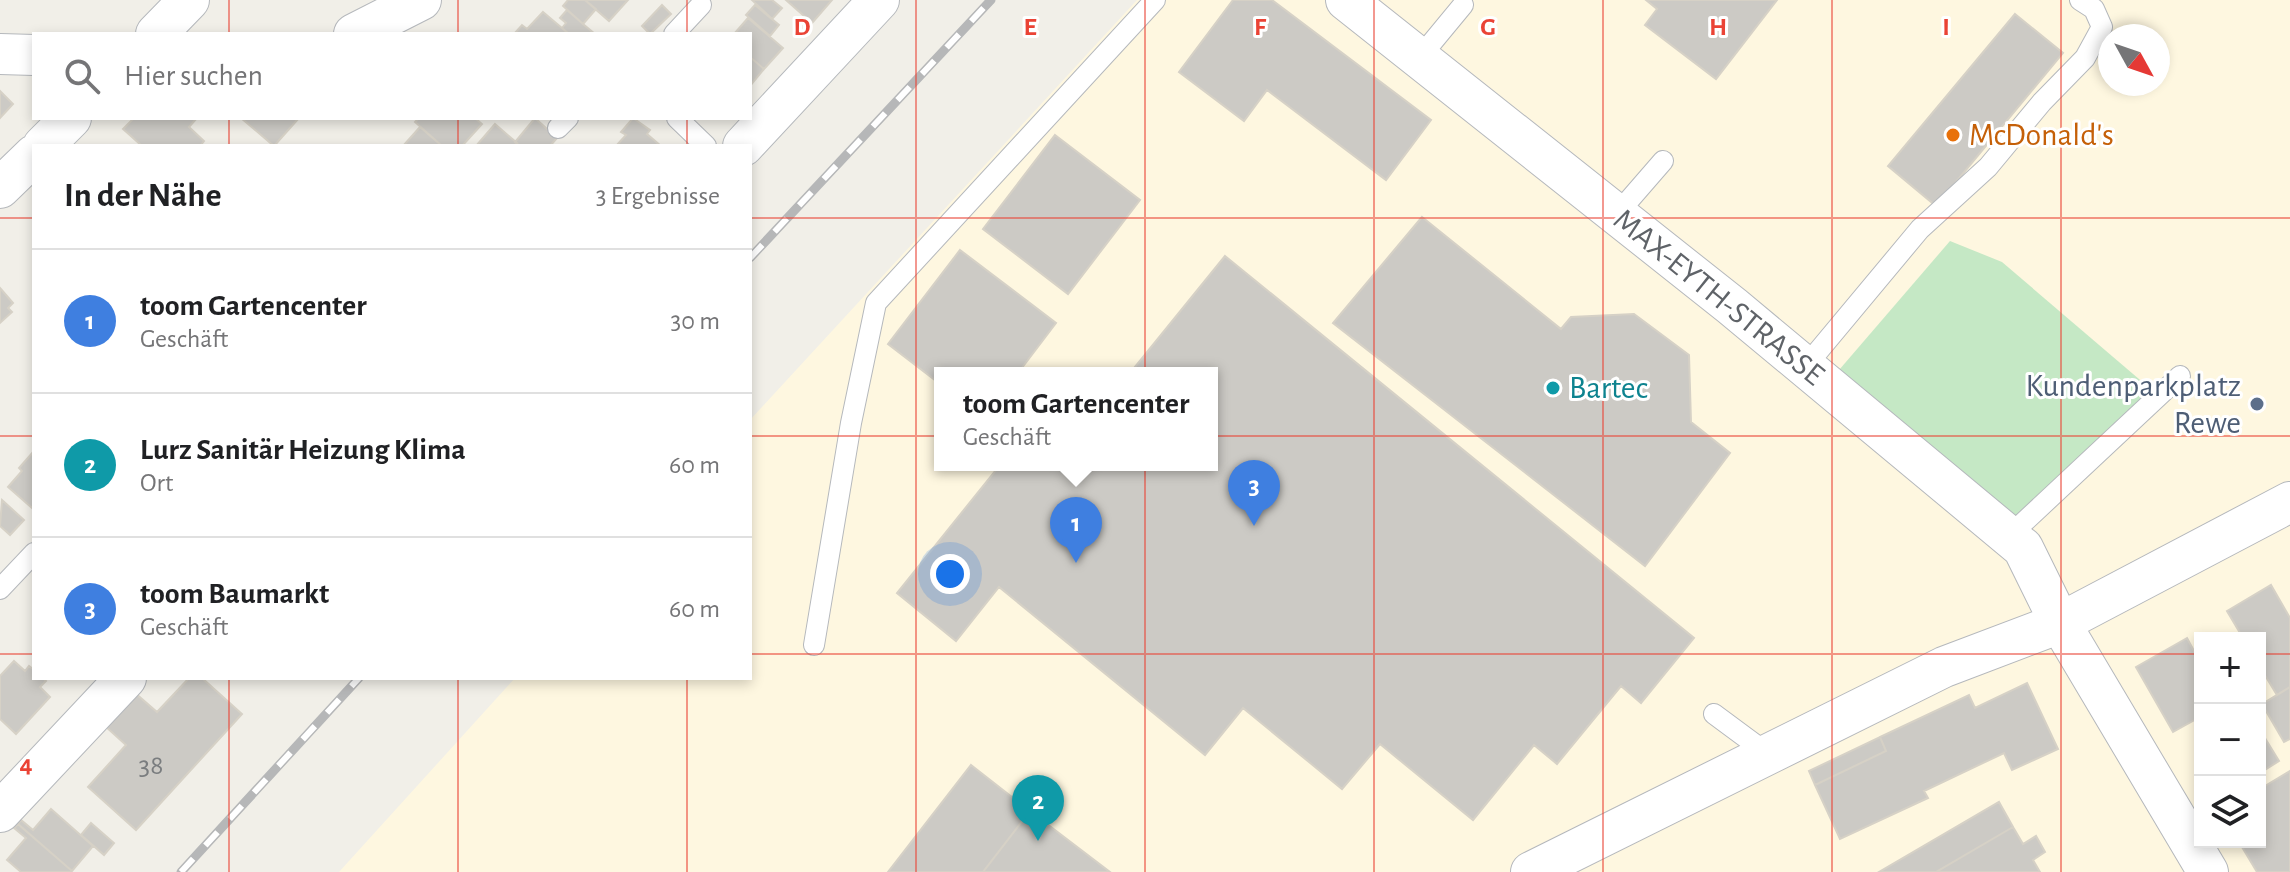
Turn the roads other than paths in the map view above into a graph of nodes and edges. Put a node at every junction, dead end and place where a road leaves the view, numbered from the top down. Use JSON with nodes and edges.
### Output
{"nodes":[{"id":1,"x":189,"y":0,"type":"edge"},
{"id":2,"x":421,"y":0,"type":"edge"},
{"id":3,"x":879,"y":0,"type":"edge"},
{"id":4,"x":1155,"y":0,"type":"edge"},
{"id":5,"x":1346,"y":0,"type":"edge"},
{"id":6,"x":2080,"y":0,"type":"edge"},
{"id":7,"x":701,"y":5,"type":"dead end"},
{"id":8,"x":1463,"y":5,"type":"dead end"},
{"id":9,"x":158,"y":32,"type":"edge"},
{"id":10,"x":358,"y":32,"type":"edge"},
{"id":11,"x":676,"y":32,"type":"edge"},
{"id":12,"x":0,"y":54,"type":"edge"},
{"id":13,"x":32,"y":55,"type":"edge"},
{"id":14,"x":1420,"y":57,"type":"junction"},
{"id":15,"x":69,"y":120,"type":"edge"},
{"id":16,"x":679,"y":120,"type":"edge"},
{"id":17,"x":45,"y":144,"type":"edge"},
{"id":18,"x":704,"y":144,"type":"edge"},
{"id":19,"x":745,"y":144,"type":"edge"},
{"id":20,"x":32,"y":157,"type":"edge"},
{"id":21,"x":1663,"y":161,"type":"dead end"},
{"id":22,"x":0,"y":188,"type":"edge"},
{"id":23,"x":1617,"y":214,"type":"junction"},
{"id":24,"x":1805,"y":367,"type":"junction"},
{"id":25,"x":2180,"y":376,"type":"dead end"},
{"id":26,"x":2290,"y":502,"type":"edge"},
{"id":27,"x":2009,"y":536,"type":"junction"},
{"id":28,"x":32,"y":555,"type":"edge"},
{"id":29,"x":0,"y":589,"type":"edge"},
{"id":30,"x":2060,"y":623,"type":"junction"},
{"id":31,"x":814,"y":645,"type":"dead end"},
{"id":32,"x":124,"y":680,"type":"edge"},
{"id":33,"x":1714,"y":714,"type":"dead end"},
{"id":34,"x":1768,"y":754,"type":"junction"},
{"id":35,"x":0,"y":812,"type":"edge"},
{"id":36,"x":1531,"y":872,"type":"edge"},
{"id":37,"x":2208,"y":872,"type":"edge"}],
"edges":[{"from":1,"to":9,"type":"street"},
{"from":2,"to":10,"type":"street"},
{"from":3,"to":19,"type":"street"},
{"from":4,"to":31,"type":"lane"},
{"from":5,"to":14,"type":"street","name":"MAX-EYTH-STRASSE"},
{"from":6,"to":24,"type":"lane"},
{"from":7,"to":11,"type":"lane"},
{"from":8,"to":14,"type":"lane"},
{"from":12,"to":13,"type":"street"},
{"from":14,"to":23,"type":"street","name":"MAX-EYTH-STRASSE"},
{"from":15,"to":17,"type":"street"},
{"from":16,"to":18,"type":"lane"},
{"from":20,"to":22,"type":"street"},
{"from":21,"to":23,"type":"lane"},
{"from":23,"to":24,"type":"street","name":"MAX-EYTH-STRASSE"},
{"from":24,"to":27,"type":"street","name":"MAX-EYTH-STRASSE"},
{"from":25,"to":27,"type":"lane"},
{"from":26,"to":30,"type":"street"},
{"from":27,"to":30,"type":"street","name":"MAX-EYTH-STRASSE"},
{"from":28,"to":29,"type":"lane"},
{"from":30,"to":34,"type":"street"},
{"from":30,"to":37,"type":"street","name":"MAX-EYTH-STRASSE"},
{"from":32,"to":35,"type":"street"},
{"from":33,"to":34,"type":"lane"},
{"from":34,"to":36,"type":"street"}]}
